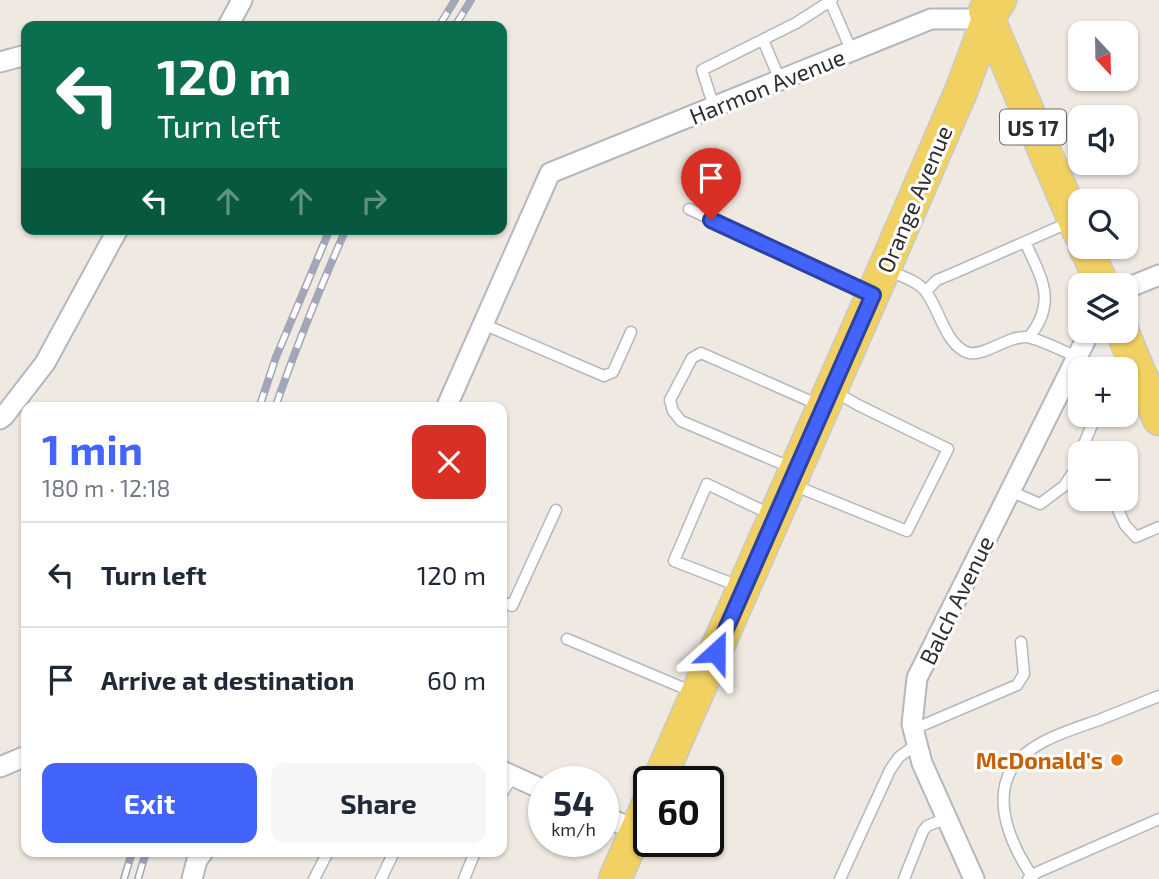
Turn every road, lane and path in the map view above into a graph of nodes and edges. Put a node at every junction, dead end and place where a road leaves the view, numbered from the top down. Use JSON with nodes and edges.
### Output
{"nodes":[{"id":1,"x":242,"y":0,"type":"edge"},
{"id":2,"x":831,"y":1,"type":"edge"},
{"id":3,"x":989,"y":6,"type":"edge"},
{"id":4,"x":231,"y":21,"type":"edge"},
{"id":5,"x":763,"y":40,"type":"junction"},
{"id":6,"x":852,"y":52,"type":"junction"},
{"id":7,"x":21,"y":56,"type":"edge"},
{"id":8,"x":0,"y":62,"type":"edge"},
{"id":9,"x":780,"y":80,"type":"junction"},
{"id":10,"x":714,"y":107,"type":"junction"},
{"id":11,"x":1068,"y":204,"type":"edge"},
{"id":12,"x":689,"y":209,"type":"dead end"},
{"id":13,"x":115,"y":235,"type":"edge"},
{"id":14,"x":1068,"y":236,"type":"edge"},
{"id":15,"x":1025,"y":242,"type":"junction"},
{"id":16,"x":1159,"y":275,"type":"edge"},
{"id":17,"x":879,"y":282,"type":"junction"},
{"id":18,"x":1138,"y":284,"type":"edge"},
{"id":19,"x":926,"y":291,"type":"junction"},
{"id":20,"x":483,"y":324,"type":"junction"},
{"id":21,"x":631,"y":332,"type":"dead end"},
{"id":22,"x":1029,"y":337,"type":"junction"},
{"id":23,"x":1084,"y":343,"type":"edge"},
{"id":24,"x":1127,"y":343,"type":"edge"},
{"id":25,"x":1077,"y":357,"type":"joint"},
{"id":26,"x":1068,"y":375,"type":"edge"},
{"id":27,"x":827,"y":399,"type":"junction"},
{"id":28,"x":449,"y":402,"type":"edge"},
{"id":29,"x":2,"y":417,"type":"edge"},
{"id":30,"x":1159,"y":419,"type":"edge"},
{"id":31,"x":793,"y":477,"type":"junction"},
{"id":32,"x":1068,"y":481,"type":"edge"},
{"id":33,"x":1010,"y":491,"type":"junction"},
{"id":34,"x":556,"y":510,"type":"dead end"},
{"id":35,"x":1118,"y":511,"type":"edge"},
{"id":36,"x":775,"y":516,"type":"junction"},
{"id":37,"x":1159,"y":527,"type":"edge"},
{"id":38,"x":744,"y":588,"type":"junction"},
{"id":39,"x":507,"y":604,"type":"edge"},
{"id":40,"x":567,"y":639,"type":"dead end"},
{"id":41,"x":1021,"y":642,"type":"dead end"},
{"id":42,"x":697,"y":694,"type":"junction"},
{"id":43,"x":1159,"y":696,"type":"edge"},
{"id":44,"x":916,"y":736,"type":"junction"},
{"id":45,"x":21,"y":758,"type":"edge"},
{"id":46,"x":665,"y":766,"type":"edge"},
{"id":47,"x":0,"y":767,"type":"edge"},
{"id":48,"x":508,"y":774,"type":"edge"},
{"id":49,"x":528,"y":783,"type":"edge"},
{"id":50,"x":947,"y":818,"type":"junction"},
{"id":51,"x":1159,"y":819,"type":"edge"},
{"id":52,"x":633,"y":840,"type":"edge"},
{"id":53,"x":199,"y":857,"type":"edge"},
{"id":54,"x":325,"y":857,"type":"edge"},
{"id":55,"x":392,"y":857,"type":"edge"},
{"id":56,"x":473,"y":857,"type":"edge"},
{"id":57,"x":1030,"y":877,"type":"edge"},
{"id":58,"x":192,"y":879,"type":"edge"},
{"id":59,"x":314,"y":879,"type":"edge"},
{"id":60,"x":381,"y":879,"type":"edge"},
{"id":61,"x":464,"y":879,"type":"edge"},
{"id":62,"x":615,"y":879,"type":"edge"},
{"id":63,"x":841,"y":879,"type":"edge"},
{"id":64,"x":904,"y":879,"type":"edge"},
{"id":65,"x":974,"y":879,"type":"edge"}],
"edges":[{"from":1,"to":4,"type":"street"},
{"from":2,"to":5,"type":"lane"},
{"from":2,"to":6,"type":"lane"},
{"from":3,"to":6,"type":"street","name":"Harmon Avenue"},
{"from":3,"to":11,"type":"main road","number":"US 17"},
{"from":3,"to":17,"type":"main road","name":"Orange Avenue"},
{"from":5,"to":9,"type":"lane"},
{"from":5,"to":10,"type":"lane"},
{"from":6,"to":9,"type":"street","name":"Harmon Avenue"},
{"from":7,"to":8,"type":"street"},
{"from":9,"to":10,"type":"street","name":"Harmon Avenue"},
{"from":10,"to":20,"type":"street","name":"Harmon Avenue"},
{"from":12,"to":17,"type":"lane"},
{"from":13,"to":29,"type":"street"},
{"from":14,"to":15,"type":"lane"},
{"from":15,"to":19,"type":"lane"},
{"from":15,"to":22,"type":"lane"},
{"from":16,"to":18,"type":"street"},
{"from":17,"to":19,"type":"lane"},
{"from":17,"to":27,"type":"main road","name":"Orange Avenue"},
{"from":19,"to":22,"type":"lane"},
{"from":20,"to":21,"type":"lane"},
{"from":20,"to":28,"type":"street"},
{"from":22,"to":25,"type":"lane"},
{"from":23,"to":25,"type":"street","name":"Balch Avenue"},
{"from":24,"to":30,"type":"main road"},
{"from":26,"to":33,"type":"street","name":"Balch Avenue"},
{"from":27,"to":31,"type":"main road","name":"Orange Avenue"},
{"from":27,"to":31,"type":"lane"},
{"from":27,"to":31,"type":"lane"},
{"from":31,"to":36,"type":"main road","name":"Orange Avenue"},
{"from":32,"to":33,"type":"lane"},
{"from":33,"to":44,"type":"street","name":"Balch Avenue"},
{"from":34,"to":39,"type":"lane"},
{"from":35,"to":37,"type":"lane"},
{"from":36,"to":38,"type":"main road","name":"Orange Avenue"},
{"from":36,"to":38,"type":"lane"},
{"from":38,"to":42,"type":"main road","name":"Orange Avenue"},
{"from":40,"to":42,"type":"lane"},
{"from":41,"to":44,"type":"lane"},
{"from":42,"to":46,"type":"main road","name":"Orange Avenue"},
{"from":43,"to":57,"type":"lane"},
{"from":44,"to":50,"type":"street","name":"Balch Avenue"},
{"from":44,"to":63,"type":"lane"},
{"from":45,"to":47,"type":"street"},
{"from":48,"to":49,"type":"street"},
{"from":50,"to":64,"type":"lane"},
{"from":50,"to":65,"type":"street","name":"Balch Avenue"},
{"from":51,"to":57,"type":"lane"},
{"from":52,"to":62,"type":"main road"},
{"from":53,"to":58,"type":"street"},
{"from":54,"to":59,"type":"lane"},
{"from":55,"to":60,"type":"lane"},
{"from":56,"to":61,"type":"lane"}]}
